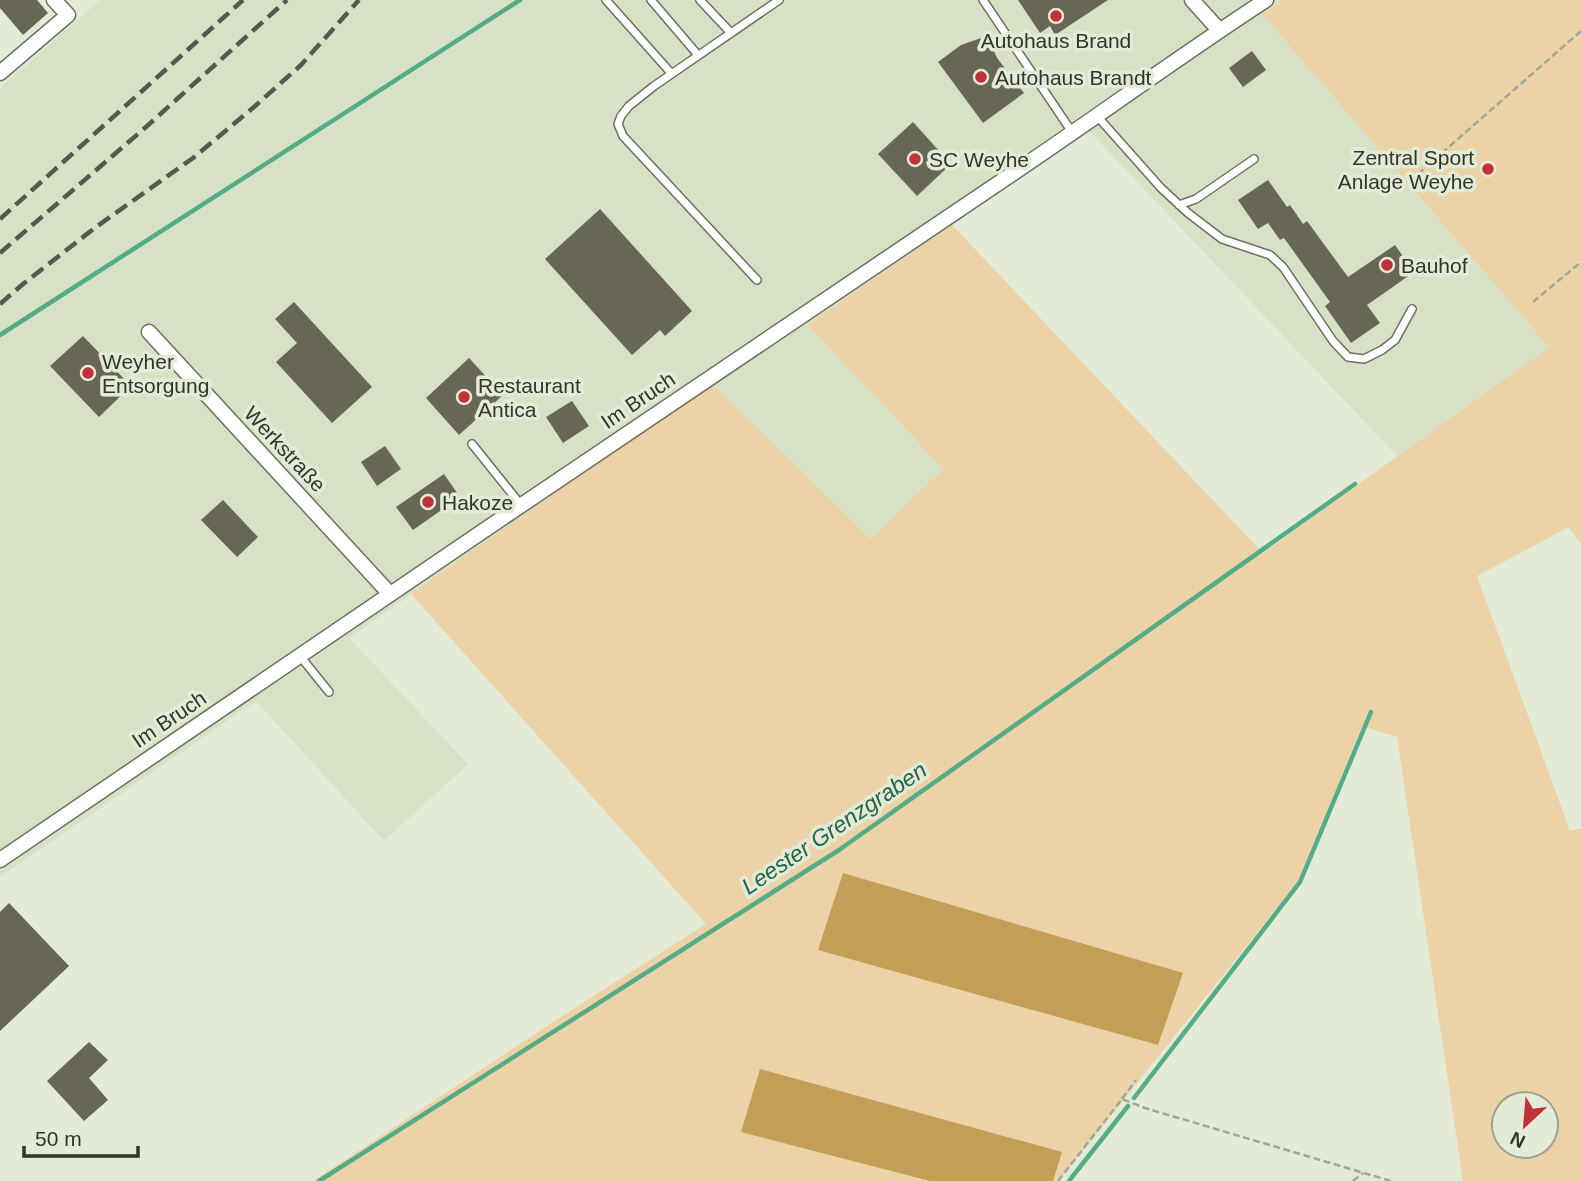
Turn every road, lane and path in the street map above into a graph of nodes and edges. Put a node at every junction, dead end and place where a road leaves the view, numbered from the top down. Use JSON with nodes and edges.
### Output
{"nodes":[{"id":1,"x":54,"y":0,"type":"edge"},
{"id":2,"x":606,"y":0,"type":"edge"},
{"id":3,"x":651,"y":0,"type":"edge"},
{"id":4,"x":700,"y":0,"type":"edge"},
{"id":5,"x":779,"y":0,"type":"edge"},
{"id":6,"x":983,"y":0,"type":"edge"},
{"id":7,"x":1192,"y":0,"type":"edge"},
{"id":8,"x":1266,"y":0,"type":"edge"},
{"id":9,"x":1219,"y":30,"type":"junction"},
{"id":10,"x":1581,"y":31,"type":"edge"},
{"id":11,"x":731,"y":33,"type":"junction"},
{"id":12,"x":698,"y":55,"type":"junction"},
{"id":13,"x":0,"y":73,"type":"edge"},
{"id":14,"x":671,"y":73,"type":"junction"},
{"id":15,"x":1097,"y":116,"type":"junction"},
{"id":16,"x":1073,"y":133,"type":"junction"},
{"id":17,"x":1254,"y":159,"type":"dead end"},
{"id":18,"x":1418,"y":174,"type":"dead end"},
{"id":19,"x":1179,"y":205,"type":"junction"},
{"id":20,"x":1581,"y":262,"type":"edge"},
{"id":21,"x":757,"y":280,"type":"dead end"},
{"id":22,"x":1533,"y":302,"type":"dead end"},
{"id":23,"x":1412,"y":309,"type":"dead end"},
{"id":24,"x":149,"y":332,"type":"dead end"},
{"id":25,"x":472,"y":444,"type":"dead end"},
{"id":26,"x":521,"y":505,"type":"junction"},
{"id":27,"x":390,"y":594,"type":"junction"},
{"id":28,"x":300,"y":656,"type":"junction"},
{"id":29,"x":329,"y":692,"type":"dead end"},
{"id":30,"x":0,"y":860,"type":"edge"},
{"id":31,"x":1136,"y":1080,"type":"dead end"},
{"id":32,"x":1122,"y":1099,"type":"junction"},
{"id":33,"x":1363,"y":1173,"type":"junction"},
{"id":34,"x":1058,"y":1181,"type":"edge"},
{"id":35,"x":1353,"y":1181,"type":"edge"},
{"id":36,"x":1391,"y":1181,"type":"edge"}],
"edges":[{"from":1,"to":13,"type":"street"},
{"from":2,"to":14,"type":"lane"},
{"from":3,"to":12,"type":"lane"},
{"from":4,"to":11,"type":"lane"},
{"from":5,"to":11,"type":"lane"},
{"from":6,"to":16,"type":"lane"},
{"from":7,"to":9,"type":"street"},
{"from":8,"to":9,"type":"street","name":"Im Bruch"},
{"from":9,"to":15,"type":"street","name":"Im Bruch"},
{"from":10,"to":18,"type":"path"},
{"from":11,"to":12,"type":"lane"},
{"from":12,"to":14,"type":"lane"},
{"from":14,"to":21,"type":"lane"},
{"from":15,"to":16,"type":"street","name":"Im Bruch"},
{"from":15,"to":19,"type":"lane"},
{"from":16,"to":26,"type":"street","name":"Im Bruch"},
{"from":17,"to":19,"type":"lane"},
{"from":19,"to":23,"type":"lane"},
{"from":20,"to":22,"type":"path"},
{"from":24,"to":27,"type":"street","name":"Werkstraße"},
{"from":25,"to":26,"type":"lane"},
{"from":26,"to":27,"type":"street","name":"Im Bruch"},
{"from":27,"to":28,"type":"street","name":"Im Bruch"},
{"from":28,"to":29,"type":"lane"},
{"from":28,"to":30,"type":"street","name":"Im Bruch"},
{"from":31,"to":32,"type":"path"},
{"from":32,"to":33,"type":"path"},
{"from":32,"to":34,"type":"path"},
{"from":33,"to":35,"type":"path"},
{"from":33,"to":36,"type":"path"}]}
